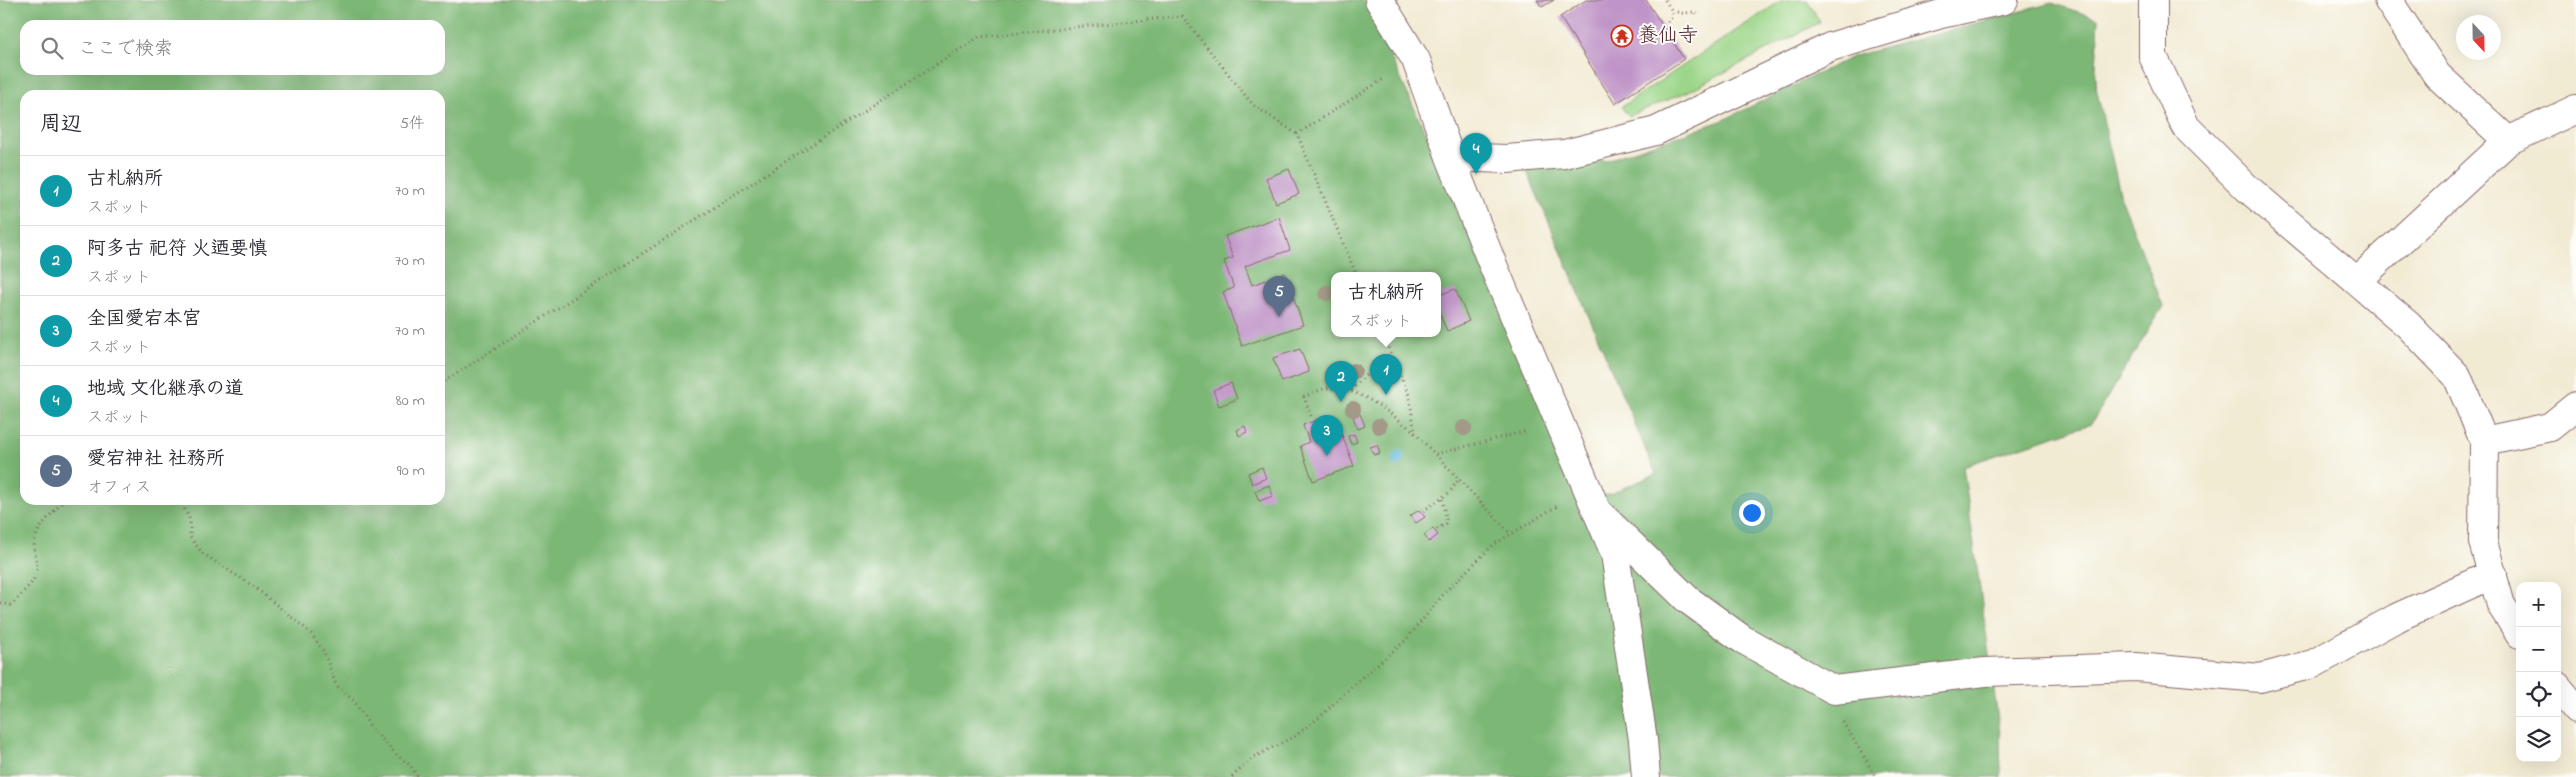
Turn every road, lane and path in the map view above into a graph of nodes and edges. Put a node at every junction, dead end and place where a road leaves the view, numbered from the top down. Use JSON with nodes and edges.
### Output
{"nodes":[{"id":1,"x":1379,"y":0,"type":"edge"},
{"id":2,"x":1665,"y":0,"type":"edge"},
{"id":3,"x":2004,"y":0,"type":"edge"},
{"id":4,"x":2153,"y":0,"type":"edge"},
{"id":5,"x":2388,"y":0,"type":"edge"},
{"id":6,"x":1672,"y":11,"type":"junction"},
{"id":7,"x":1699,"y":16,"type":"dead end"},
{"id":8,"x":1665,"y":24,"type":"dead end"},
{"id":9,"x":1416,"y":60,"type":"junction"},
{"id":10,"x":2576,"y":109,"type":"edge"},
{"id":11,"x":1297,"y":134,"type":"junction"},
{"id":12,"x":2508,"y":141,"type":"junction"},
{"id":13,"x":1450,"y":157,"type":"junction"},
{"id":14,"x":1355,"y":272,"type":"edge"},
{"id":15,"x":2357,"y":281,"type":"junction"},
{"id":16,"x":1383,"y":337,"type":"edge"},
{"id":17,"x":1393,"y":358,"type":"junction"},
{"id":18,"x":445,"y":381,"type":"edge"},
{"id":19,"x":1351,"y":390,"type":"junction"},
{"id":20,"x":2576,"y":406,"type":"edge"},
{"id":21,"x":1312,"y":416,"type":"dead end"},
{"id":22,"x":1415,"y":433,"type":"junction"},
{"id":23,"x":1515,"y":434,"type":"dead end"},
{"id":24,"x":2484,"y":441,"type":"junction"},
{"id":25,"x":1436,"y":454,"type":"junction"},
{"id":26,"x":1459,"y":479,"type":"junction"},
{"id":27,"x":1442,"y":498,"type":"junction"},
{"id":28,"x":1595,"y":503,"type":"junction"},
{"id":29,"x":60,"y":505,"type":"edge"},
{"id":30,"x":182,"y":505,"type":"edge"},
{"id":31,"x":1424,"y":511,"type":"dead end"},
{"id":32,"x":1437,"y":530,"type":"dead end"},
{"id":33,"x":1510,"y":533,"type":"junction"},
{"id":34,"x":2493,"y":574,"type":"junction"},
{"id":35,"x":0,"y":603,"type":"edge"},
{"id":36,"x":2516,"y":628,"type":"edge"},
{"id":37,"x":1834,"y":690,"type":"junction"},
{"id":38,"x":2561,"y":691,"type":"edge"},
{"id":39,"x":2576,"y":709,"type":"edge"},
{"id":40,"x":418,"y":777,"type":"edge"},
{"id":41,"x":1232,"y":777,"type":"edge"},
{"id":42,"x":1646,"y":777,"type":"edge"},
{"id":43,"x":1876,"y":777,"type":"edge"}],
"edges":[{"from":1,"to":9,"type":"street"},
{"from":2,"to":6,"type":"path"},
{"from":3,"to":13,"type":"street"},
{"from":4,"to":15,"type":"street"},
{"from":5,"to":12,"type":"street"},
{"from":6,"to":7,"type":"path"},
{"from":6,"to":8,"type":"path"},
{"from":9,"to":11,"type":"path"},
{"from":9,"to":13,"type":"street"},
{"from":10,"to":12,"type":"street"},
{"from":11,"to":14,"type":"path"},
{"from":11,"to":18,"type":"path"},
{"from":12,"to":15,"type":"street"},
{"from":13,"to":28,"type":"street"},
{"from":15,"to":24,"type":"street"},
{"from":16,"to":17,"type":"path"},
{"from":17,"to":19,"type":"path"},
{"from":17,"to":22,"type":"path"},
{"from":19,"to":21,"type":"path"},
{"from":19,"to":22,"type":"path"},
{"from":20,"to":24,"type":"street"},
{"from":22,"to":25,"type":"path"},
{"from":23,"to":25,"type":"path"},
{"from":24,"to":34,"type":"street"},
{"from":25,"to":26,"type":"path"},
{"from":26,"to":27,"type":"path"},
{"from":26,"to":33,"type":"path"},
{"from":27,"to":31,"type":"path"},
{"from":27,"to":32,"type":"path"},
{"from":28,"to":33,"type":"path"},
{"from":28,"to":37,"type":"street"},
{"from":28,"to":42,"type":"street"},
{"from":29,"to":35,"type":"path"},
{"from":30,"to":40,"type":"path"},
{"from":33,"to":41,"type":"path"},
{"from":34,"to":36,"type":"street"},
{"from":34,"to":37,"type":"street"},
{"from":37,"to":43,"type":"path"},
{"from":38,"to":39,"type":"street"}]}
